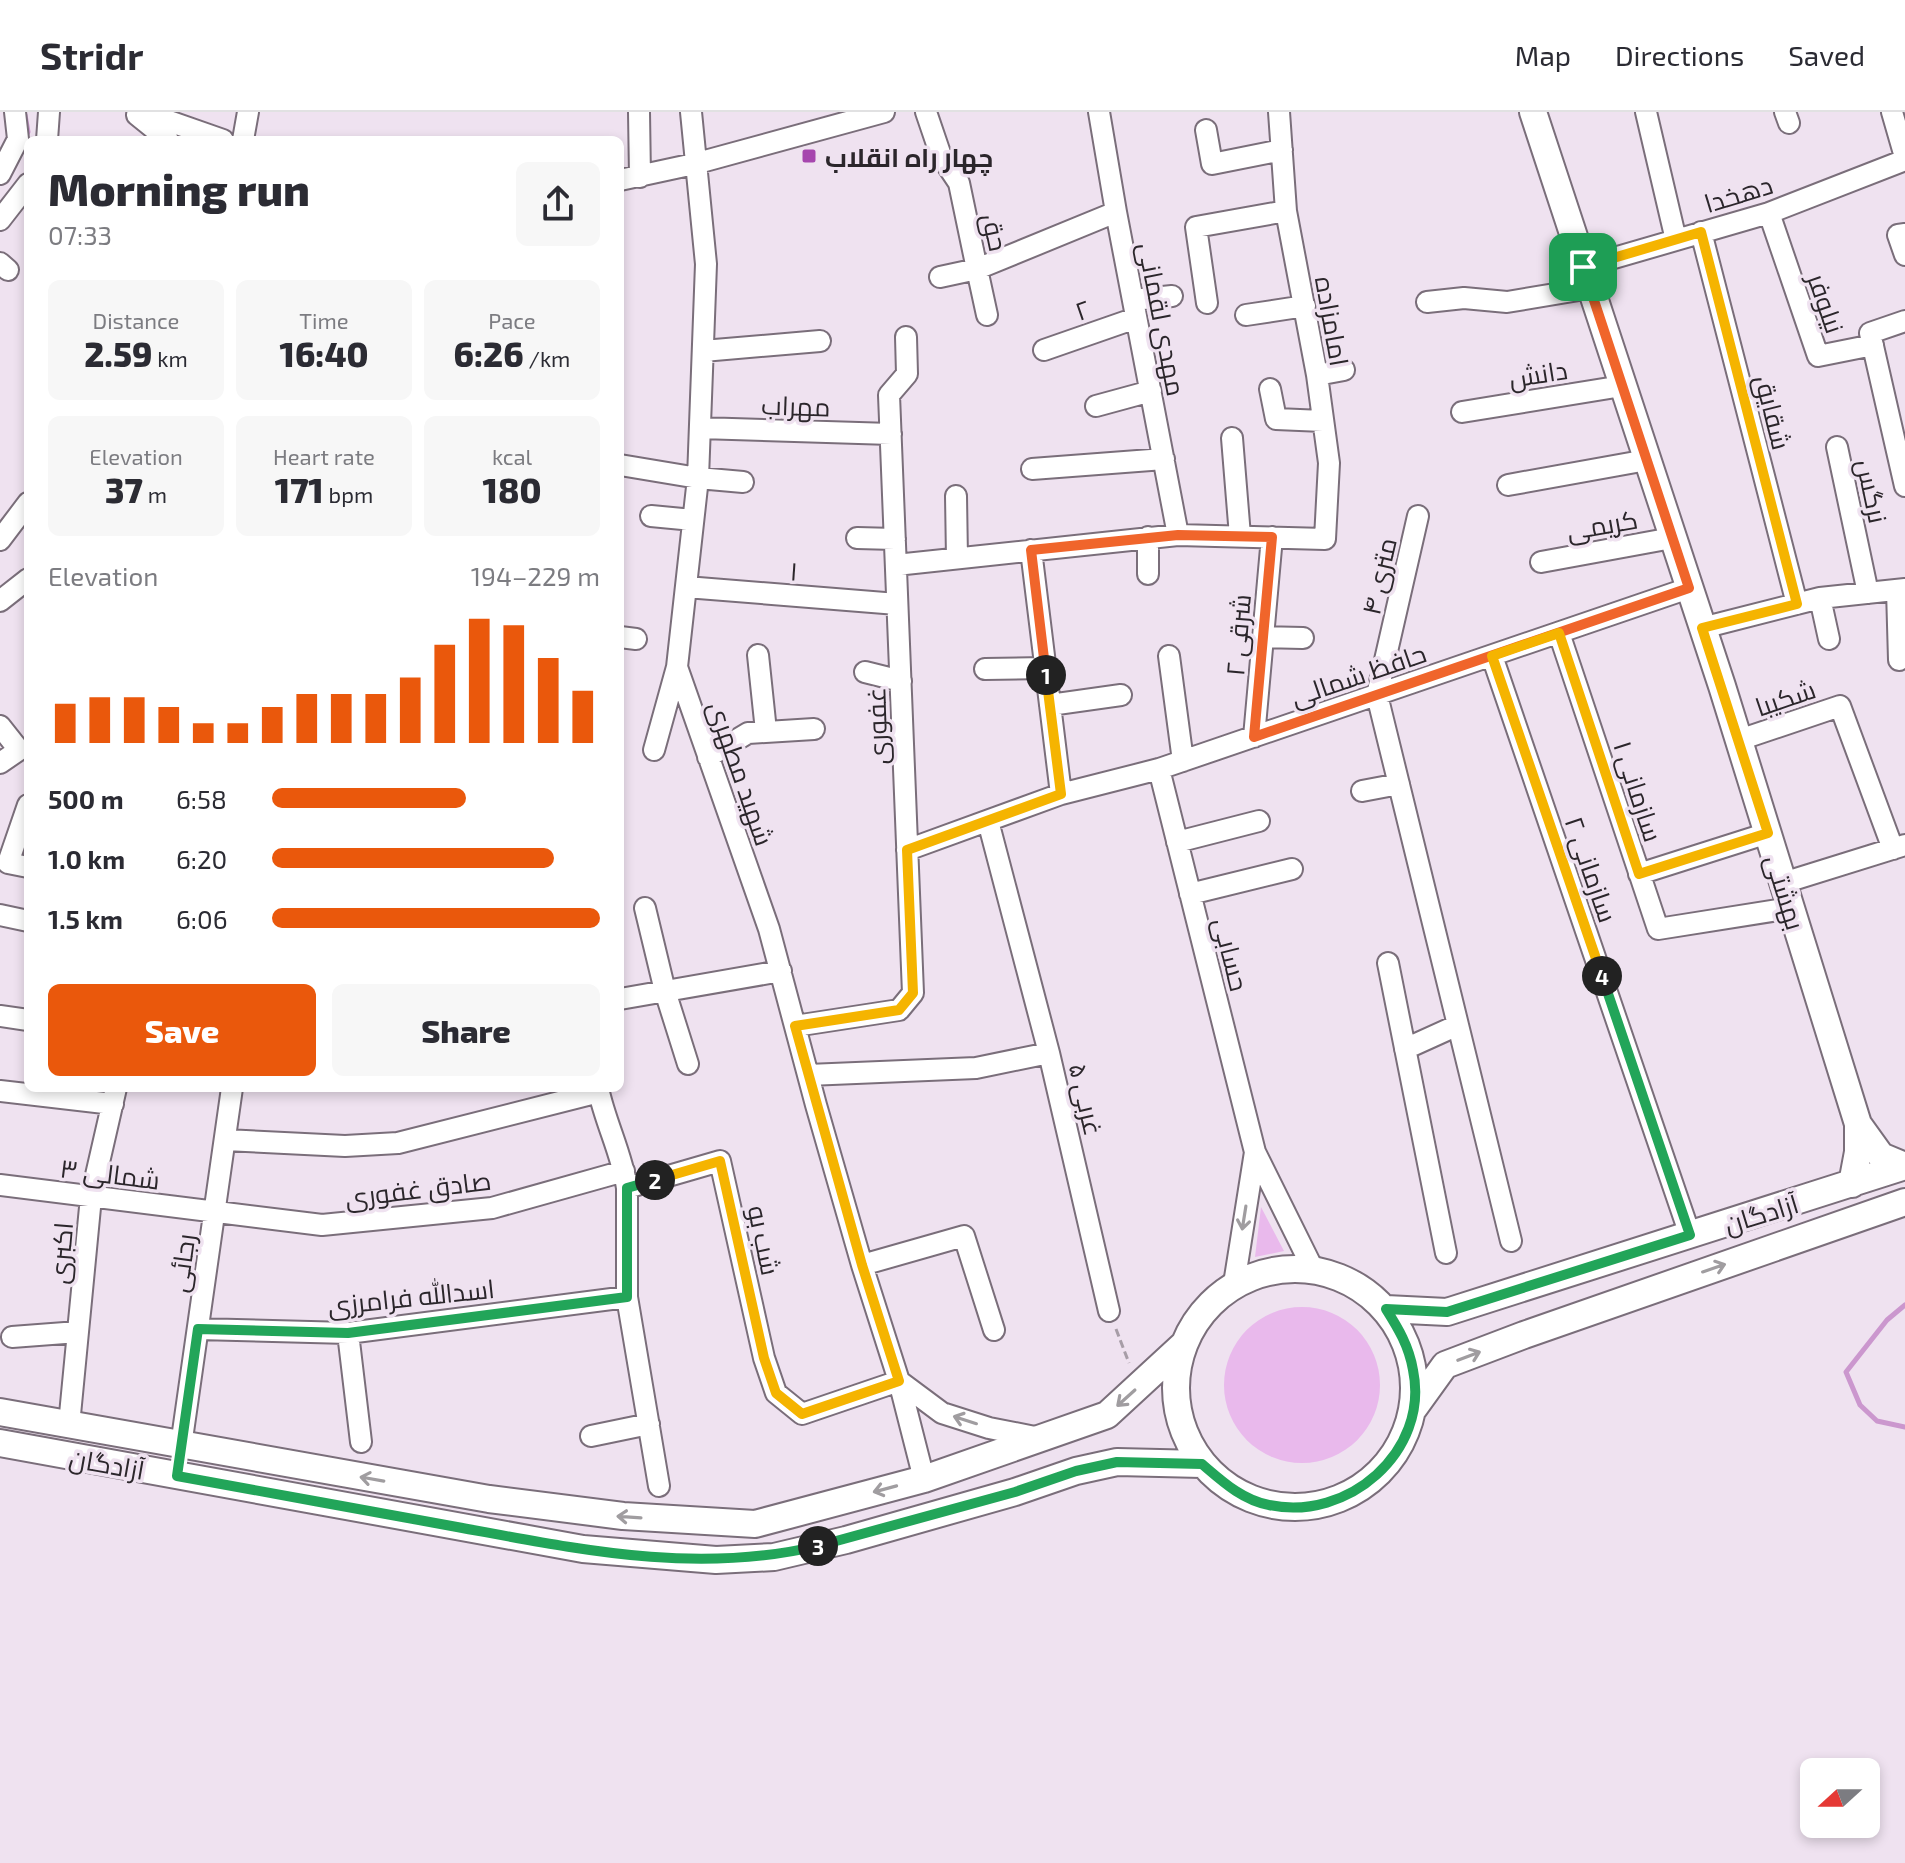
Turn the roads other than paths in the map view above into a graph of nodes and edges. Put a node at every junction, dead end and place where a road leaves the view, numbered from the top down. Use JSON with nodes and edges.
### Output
{"nodes":[{"id":1,"x":15,"y":112,"type":"edge"},
{"id":2,"x":49,"y":112,"type":"edge"},
{"id":3,"x":133,"y":112,"type":"edge"},
{"id":4,"x":143,"y":112,"type":"edge"},
{"id":5,"x":248,"y":112,"type":"edge"},
{"id":6,"x":639,"y":112,"type":"edge"},
{"id":7,"x":691,"y":112,"type":"edge"},
{"id":8,"x":884,"y":112,"type":"edge"},
{"id":9,"x":926,"y":112,"type":"edge"},
{"id":10,"x":1099,"y":112,"type":"edge"},
{"id":11,"x":1279,"y":112,"type":"edge"},
{"id":12,"x":1533,"y":112,"type":"edge"},
{"id":13,"x":1646,"y":112,"type":"edge"},
{"id":14,"x":1892,"y":112,"type":"edge"},
{"id":15,"x":1206,"y":130,"type":"dead end"},
{"id":16,"x":47,"y":136,"type":"edge"},
{"id":17,"x":163,"y":136,"type":"edge"},
{"id":18,"x":212,"y":136,"type":"edge"},
{"id":19,"x":244,"y":136,"type":"edge"},
{"id":20,"x":1282,"y":150,"type":"junction"},
{"id":21,"x":1905,"y":159,"type":"edge"},
{"id":22,"x":694,"y":164,"type":"junction"},
{"id":23,"x":1,"y":171,"type":"edge"},
{"id":24,"x":630,"y":179,"type":"edge"},
{"id":25,"x":24,"y":197,"type":"edge"},
{"id":26,"x":1286,"y":211,"type":"junction"},
{"id":27,"x":1116,"y":212,"type":"junction"},
{"id":28,"x":1769,"y":213,"type":"junction"},
{"id":29,"x":0,"y":220,"type":"edge"},
{"id":30,"x":1701,"y":232,"type":"junction"},
{"id":31,"x":1905,"y":234,"type":"edge"},
{"id":32,"x":1676,"y":240,"type":"junction"},
{"id":33,"x":1905,"y":255,"type":"edge"},
{"id":34,"x":977,"y":269,"type":"junction"},
{"id":35,"x":940,"y":277,"type":"dead end"},
{"id":36,"x":1587,"y":278,"type":"junction"},
{"id":37,"x":1172,"y":296,"type":"dead end"},
{"id":38,"x":1427,"y":302,"type":"dead end"},
{"id":39,"x":1207,"y":303,"type":"dead end"},
{"id":40,"x":1305,"y":306,"type":"junction"},
{"id":41,"x":1135,"y":309,"type":"junction"},
{"id":42,"x":987,"y":315,"type":"dead end"},
{"id":43,"x":1246,"y":315,"type":"dead end"},
{"id":44,"x":1905,"y":321,"type":"edge"},
{"id":45,"x":906,"y":337,"type":"dead end"},
{"id":46,"x":820,"y":341,"type":"dead end"},
{"id":47,"x":1873,"y":345,"type":"junction"},
{"id":48,"x":1044,"y":350,"type":"dead end"},
{"id":49,"x":703,"y":351,"type":"junction"},
{"id":50,"x":1344,"y":370,"type":"dead end"},
{"id":51,"x":1317,"y":375,"type":"junction"},
{"id":52,"x":1622,"y":386,"type":"junction"},
{"id":53,"x":1270,"y":389,"type":"dead end"},
{"id":54,"x":1151,"y":391,"type":"junction"},
{"id":55,"x":1096,"y":406,"type":"dead end"},
{"id":56,"x":1462,"y":412,"type":"dead end"},
{"id":57,"x":1323,"y":421,"type":"junction"},
{"id":58,"x":700,"y":428,"type":"junction"},
{"id":59,"x":891,"y":434,"type":"junction"},
{"id":60,"x":1232,"y":438,"type":"dead end"},
{"id":61,"x":1837,"y":447,"type":"dead end"},
{"id":62,"x":1164,"y":459,"type":"junction"},
{"id":63,"x":1647,"y":460,"type":"junction"},
{"id":64,"x":624,"y":466,"type":"edge"},
{"id":65,"x":1032,"y":469,"type":"dead end"},
{"id":66,"x":698,"y":478,"type":"junction"},
{"id":67,"x":743,"y":482,"type":"dead end"},
{"id":68,"x":1508,"y":485,"type":"dead end"},
{"id":69,"x":1905,"y":486,"type":"edge"},
{"id":70,"x":956,"y":496,"type":"dead end"},
{"id":71,"x":24,"y":508,"type":"edge"},
{"id":72,"x":651,"y":516,"type":"dead end"},
{"id":73,"x":1418,"y":516,"type":"dead end"},
{"id":74,"x":693,"y":520,"type":"junction"},
{"id":75,"x":1178,"y":535,"type":"junction"},
{"id":76,"x":1240,"y":536,"type":"junction"},
{"id":77,"x":1148,"y":537,"type":"junction"},
{"id":78,"x":1272,"y":537,"type":"junction"},
{"id":79,"x":857,"y":538,"type":"dead end"},
{"id":80,"x":1672,"y":538,"type":"junction"},
{"id":81,"x":895,"y":539,"type":"junction"},
{"id":82,"x":0,"y":540,"type":"edge"},
{"id":83,"x":1031,"y":550,"type":"junction"},
{"id":84,"x":957,"y":558,"type":"junction"},
{"id":85,"x":1541,"y":562,"type":"dead end"},
{"id":86,"x":896,"y":565,"type":"junction"},
{"id":87,"x":1148,"y":574,"type":"dead end"},
{"id":88,"x":24,"y":582,"type":"edge"},
{"id":89,"x":686,"y":587,"type":"junction"},
{"id":90,"x":1689,"y":588,"type":"junction"},
{"id":91,"x":1901,"y":590,"type":"edge"},
{"id":92,"x":1868,"y":593,"type":"junction"},
{"id":93,"x":1820,"y":598,"type":"junction"},
{"id":94,"x":0,"y":601,"type":"edge"},
{"id":95,"x":897,"y":604,"type":"junction"},
{"id":96,"x":1797,"y":604,"type":"junction"},
{"id":97,"x":1702,"y":628,"type":"junction"},
{"id":98,"x":1559,"y":633,"type":"junction"},
{"id":99,"x":1263,"y":637,"type":"junction"},
{"id":100,"x":1303,"y":638,"type":"dead end"},
{"id":101,"x":1829,"y":639,"type":"dead end"},
{"id":102,"x":758,"y":655,"type":"dead end"},
{"id":103,"x":1169,"y":656,"type":"dead end"},
{"id":104,"x":1492,"y":656,"type":"junction"},
{"id":105,"x":1899,"y":660,"type":"dead end"},
{"id":106,"x":677,"y":667,"type":"junction"},
{"id":107,"x":1045,"y":668,"type":"junction"},
{"id":108,"x":985,"y":669,"type":"dead end"},
{"id":109,"x":865,"y":672,"type":"dead end"},
{"id":110,"x":901,"y":681,"type":"junction"},
{"id":111,"x":1121,"y":695,"type":"dead end"},
{"id":112,"x":1377,"y":695,"type":"junction"},
{"id":113,"x":1050,"y":705,"type":"junction"},
{"id":114,"x":0,"y":726,"type":"edge"},
{"id":115,"x":814,"y":729,"type":"dead end"},
{"id":116,"x":766,"y":731,"type":"junction"},
{"id":117,"x":1254,"y":737,"type":"junction"},
{"id":118,"x":1739,"y":740,"type":"junction"},
{"id":119,"x":654,"y":750,"type":"dead end"},
{"id":120,"x":708,"y":757,"type":"junction"},
{"id":121,"x":1183,"y":761,"type":"junction"},
{"id":122,"x":0,"y":763,"type":"edge"},
{"id":123,"x":1159,"y":769,"type":"junction"},
{"id":124,"x":1399,"y":784,"type":"junction"},
{"id":125,"x":1362,"y":791,"type":"dead end"},
{"id":126,"x":1061,"y":794,"type":"junction"},
{"id":127,"x":24,"y":817,"type":"edge"},
{"id":128,"x":988,"y":821,"type":"junction"},
{"id":129,"x":1259,"y":821,"type":"dead end"},
{"id":130,"x":1768,"y":833,"type":"junction"},
{"id":131,"x":1177,"y":842,"type":"junction"},
{"id":132,"x":1899,"y":847,"type":"edge"},
{"id":133,"x":907,"y":850,"type":"junction"},
{"id":134,"x":24,"y":866,"type":"edge"},
{"id":135,"x":1292,"y":869,"type":"dead end"},
{"id":136,"x":1639,"y":874,"type":"junction"},
{"id":137,"x":1783,"y":883,"type":"junction"},
{"id":138,"x":1190,"y":894,"type":"junction"},
{"id":139,"x":645,"y":908,"type":"dead end"},
{"id":140,"x":1791,"y":908,"type":"junction"},
{"id":141,"x":0,"y":915,"type":"edge"},
{"id":142,"x":24,"y":920,"type":"edge"},
{"id":143,"x":1388,"y":963,"type":"dead end"},
{"id":144,"x":781,"y":971,"type":"junction"},
{"id":145,"x":665,"y":991,"type":"junction"},
{"id":146,"x":624,"y":998,"type":"edge"},
{"id":147,"x":0,"y":1016,"type":"edge"},
{"id":148,"x":24,"y":1019,"type":"edge"},
{"id":149,"x":1458,"y":1025,"type":"junction"},
{"id":150,"x":795,"y":1026,"type":"junction"},
{"id":151,"x":1405,"y":1049,"type":"junction"},
{"id":152,"x":1049,"y":1053,"type":"junction"},
{"id":153,"x":688,"y":1064,"type":"dead end"},
{"id":154,"x":808,"y":1075,"type":"junction"},
{"id":155,"x":0,"y":1091,"type":"edge"},
{"id":156,"x":231,"y":1092,"type":"edge"},
{"id":157,"x":591,"y":1092,"type":"edge"},
{"id":158,"x":600,"y":1092,"type":"edge"},
{"id":159,"x":114,"y":1096,"type":"edge"},
{"id":160,"x":1858,"y":1124,"type":"junction"},
{"id":161,"x":225,"y":1140,"type":"junction"},
{"id":162,"x":1255,"y":1152,"type":"junction"},
{"id":163,"x":1905,"y":1166,"type":"edge"},
{"id":164,"x":626,"y":1180,"type":"junction"},
{"id":165,"x":1852,"y":1184,"type":"junction"},
{"id":166,"x":0,"y":1185,"type":"edge"},
{"id":167,"x":91,"y":1197,"type":"junction"},
{"id":168,"x":1905,"y":1202,"type":"edge"},
{"id":169,"x":214,"y":1212,"type":"junction"},
{"id":170,"x":1690,"y":1235,"type":"junction"},
{"id":171,"x":1511,"y":1241,"type":"dead end"},
{"id":172,"x":1446,"y":1253,"type":"dead end"},
{"id":173,"x":862,"y":1265,"type":"junction"},
{"id":174,"x":1313,"y":1269,"type":"junction"},
{"id":175,"x":1234,"y":1284,"type":"junction"},
{"id":176,"x":627,"y":1297,"type":"junction"},
{"id":177,"x":1386,"y":1309,"type":"junction"},
{"id":178,"x":1109,"y":1311,"type":"road end"},
{"id":179,"x":198,"y":1329,"type":"junction"},
{"id":180,"x":994,"y":1330,"type":"dead end"},
{"id":181,"x":78,"y":1332,"type":"junction"},
{"id":182,"x":348,"y":1333,"type":"junction"},
{"id":183,"x":12,"y":1337,"type":"dead end"},
{"id":184,"x":1183,"y":1345,"type":"junction"},
{"id":185,"x":899,"y":1381,"type":"junction"},
{"id":186,"x":1414,"y":1408,"type":"junction"},
{"id":187,"x":0,"y":1412,"type":"edge"},
{"id":188,"x":649,"y":1424,"type":"junction"},
{"id":189,"x":69,"y":1425,"type":"junction"},
{"id":190,"x":591,"y":1436,"type":"dead end"},
{"id":191,"x":1040,"y":1438,"type":"junction"},
{"id":192,"x":361,"y":1442,"type":"dead end"},
{"id":193,"x":0,"y":1443,"type":"edge"},
{"id":194,"x":181,"y":1446,"type":"junction"},
{"id":195,"x":1202,"y":1464,"type":"junction"},
{"id":196,"x":177,"y":1476,"type":"junction"},
{"id":197,"x":924,"y":1479,"type":"junction"},
{"id":198,"x":659,"y":1486,"type":"dead end"}],
"edges":[{"from":1,"to":23,"type":"street"},
{"from":2,"to":16,"type":"street"},
{"from":3,"to":17,"type":"street"},
{"from":4,"to":18,"type":"street"},
{"from":5,"to":19,"type":"street"},
{"from":6,"to":24,"type":"street"},
{"from":7,"to":22,"type":"street","name":"شهید مطهری"},
{"from":8,"to":22,"type":"street"},
{"from":9,"to":34,"type":"street","name":"حق"},
{"from":10,"to":27,"type":"street","name":"مهدی لقمانی"},
{"from":11,"to":20,"type":"street","name":"امامزاده"},
{"from":12,"to":36,"type":"main road","name":"بهشتی"},
{"from":13,"to":32,"type":"street"},
{"from":14,"to":21,"type":"street"},
{"from":15,"to":20,"type":"street"},
{"from":20,"to":26,"type":"street","name":"امامزاده"},
{"from":21,"to":28,"type":"street","name":"دهخدا"},
{"from":22,"to":24,"type":"street"},
{"from":22,"to":49,"type":"street","name":"شهید مطهری"},
{"from":25,"to":29,"type":"street"},
{"from":26,"to":39,"type":"street"},
{"from":26,"to":40,"type":"street","name":"امامزاده"},
{"from":27,"to":34,"type":"street","name":"حق"},
{"from":27,"to":41,"type":"street","name":"مهدی لقمانی"},
{"from":28,"to":30,"type":"street","name":"دهخدا"},
{"from":28,"to":47,"type":"street","name":"نیلوفر"},
{"from":30,"to":32,"type":"street","name":"دهخدا"},
{"from":30,"to":96,"type":"street","name":"شقایق"},
{"from":31,"to":33,"type":"street"},
{"from":32,"to":36,"type":"street","name":"دهخدا"},
{"from":34,"to":35,"type":"street"},
{"from":34,"to":42,"type":"street"},
{"from":36,"to":38,"type":"street","name":"دهخدا"},
{"from":36,"to":52,"type":"main road","name":"بهشتی"},
{"from":37,"to":41,"type":"street","name":"۲"},
{"from":40,"to":43,"type":"street"},
{"from":40,"to":51,"type":"street","name":"امامزاده"},
{"from":41,"to":48,"type":"street","name":"۲"},
{"from":41,"to":54,"type":"street","name":"مهدی لقمانی"},
{"from":44,"to":47,"type":"street","name":"نیلوفر"},
{"from":45,"to":59,"type":"street","name":"غفوری"},
{"from":46,"to":49,"type":"street"},
{"from":47,"to":69,"type":"street","name":"نیلوفر"},
{"from":49,"to":58,"type":"street","name":"شهید مطهری"},
{"from":50,"to":51,"type":"street"},
{"from":51,"to":57,"type":"street","name":"امامزاده"},
{"from":52,"to":56,"type":"street","name":"دانش"},
{"from":52,"to":63,"type":"main road","name":"بهشتی"},
{"from":53,"to":57,"type":"street"},
{"from":54,"to":55,"type":"street"},
{"from":54,"to":62,"type":"street","name":"مهدی لقمانی"},
{"from":57,"to":78,"type":"street","name":"امامزاده"},
{"from":58,"to":59,"type":"street","name":"مهراب"},
{"from":58,"to":66,"type":"street","name":"شهید مطهری"},
{"from":59,"to":81,"type":"street","name":"غفوری"},
{"from":60,"to":76,"type":"street"},
{"from":61,"to":92,"type":"street","name":"نرگس"},
{"from":62,"to":65,"type":"street"},
{"from":62,"to":75,"type":"street","name":"مهدی لقمانی"},
{"from":63,"to":68,"type":"street"},
{"from":63,"to":80,"type":"main road","name":"بهشتی"},
{"from":64,"to":66,"type":"street"},
{"from":66,"to":67,"type":"street"},
{"from":66,"to":74,"type":"street","name":"شهید مطهری"},
{"from":70,"to":84,"type":"street"},
{"from":71,"to":82,"type":"street"},
{"from":72,"to":74,"type":"street"},
{"from":73,"to":112,"type":"street","name":"۴ متری"},
{"from":74,"to":89,"type":"street","name":"شهید مطهری"},
{"from":75,"to":76,"type":"street"},
{"from":75,"to":77,"type":"street"},
{"from":76,"to":78,"type":"street"},
{"from":77,"to":83,"type":"street"},
{"from":77,"to":87,"type":"street"},
{"from":78,"to":99,"type":"street","name":"۲ شرقی"},
{"from":79,"to":81,"type":"street"},
{"from":80,"to":85,"type":"street","name":"کریمی"},
{"from":80,"to":90,"type":"main road","name":"بهشتی"},
{"from":81,"to":86,"type":"street","name":"غفوری"},
{"from":83,"to":84,"type":"street"},
{"from":83,"to":107,"type":"street"},
{"from":84,"to":86,"type":"street"},
{"from":86,"to":95,"type":"street","name":"غفوری"},
{"from":88,"to":94,"type":"street"},
{"from":89,"to":95,"type":"street","name":"۱"},
{"from":89,"to":106,"type":"street","name":"شهید مطهری"},
{"from":90,"to":97,"type":"main road","name":"بهشتی"},
{"from":90,"to":98,"type":"street","name":"حافظ شمالی"},
{"from":91,"to":92,"type":"street"},
{"from":91,"to":105,"type":"street"},
{"from":92,"to":93,"type":"street"},
{"from":93,"to":96,"type":"street"},
{"from":93,"to":101,"type":"street"},
{"from":95,"to":110,"type":"street","name":"غفوری"},
{"from":96,"to":97,"type":"street"},
{"from":97,"to":118,"type":"main road","name":"بهشتی"},
{"from":98,"to":104,"type":"street","name":"حافظ شمالی"},
{"from":98,"to":136,"type":"street","name":"سازمانی ۱"},
{"from":99,"to":100,"type":"street"},
{"from":99,"to":117,"type":"street","name":"۲ شرقی"},
{"from":102,"to":116,"type":"street"},
{"from":103,"to":121,"type":"street"},
{"from":104,"to":112,"type":"street","name":"حافظ شمالی"},
{"from":104,"to":170,"type":"street","name":"سازمانی ۲"},
{"from":106,"to":119,"type":"street"},
{"from":106,"to":120,"type":"street","name":"شهید مطهری"},
{"from":107,"to":108,"type":"street"},
{"from":107,"to":113,"type":"street"},
{"from":109,"to":110,"type":"street"},
{"from":110,"to":133,"type":"street","name":"غفوری"},
{"from":111,"to":113,"type":"street"},
{"from":112,"to":117,"type":"street","name":"حافظ شمالی"},
{"from":112,"to":124,"type":"street"},
{"from":113,"to":126,"type":"street"},
{"from":114,"to":122,"type":"street"},
{"from":115,"to":116,"type":"street"},
{"from":116,"to":120,"type":"street"},
{"from":117,"to":121,"type":"street","name":"حافظ شمالی"},
{"from":118,"to":130,"type":"main road","name":"بهشتی"},
{"from":118,"to":132,"type":"street","name":"شکیبا"},
{"from":120,"to":144,"type":"street","name":"شهید مطهری"},
{"from":121,"to":123,"type":"street","name":"حافظ شمالی"},
{"from":123,"to":126,"type":"street","name":"حافظ شمالی"},
{"from":123,"to":131,"type":"street","name":"حسابی"},
{"from":124,"to":125,"type":"street"},
{"from":124,"to":149,"type":"street"},
{"from":126,"to":128,"type":"street","name":"حافظ شمالی"},
{"from":127,"to":134,"type":"street"},
{"from":128,"to":133,"type":"street","name":"حافظ شمالی"},
{"from":128,"to":152,"type":"street","name":"۵ غربی"},
{"from":129,"to":131,"type":"street"},
{"from":130,"to":136,"type":"street"},
{"from":130,"to":137,"type":"main road","name":"بهشتی"},
{"from":131,"to":138,"type":"street","name":"حسابی"},
{"from":132,"to":137,"type":"street"},
{"from":133,"to":150,"type":"street","name":"غفوری"},
{"from":135,"to":138,"type":"street"},
{"from":136,"to":140,"type":"street","name":"سازمانی ۱"},
{"from":137,"to":140,"type":"main road","name":"بهشتی"},
{"from":138,"to":162,"type":"street","name":"حسابی"},
{"from":139,"to":145,"type":"street"},
{"from":140,"to":160,"type":"main road","name":"بهشتی"},
{"from":141,"to":142,"type":"street"},
{"from":143,"to":151,"type":"street"},
{"from":144,"to":145,"type":"street"},
{"from":144,"to":150,"type":"street","name":"شهید مطهری"},
{"from":145,"to":146,"type":"street"},
{"from":145,"to":153,"type":"street"},
{"from":147,"to":148,"type":"street"},
{"from":149,"to":151,"type":"street"},
{"from":149,"to":171,"type":"street"},
{"from":150,"to":154,"type":"street","name":"شهید مطهری"},
{"from":151,"to":172,"type":"street"},
{"from":152,"to":154,"type":"street"},
{"from":152,"to":178,"type":"street","name":"۵ غربی"},
{"from":154,"to":173,"type":"street","name":"شهید مطهری"},
{"from":155,"to":159,"type":"street"},
{"from":156,"to":161,"type":"street","name":"رجائی"},
{"from":157,"to":161,"type":"street"},
{"from":158,"to":164,"type":"street"},
{"from":159,"to":167,"type":"street","name":"اکبری"},
{"from":160,"to":163,"type":"main road"},
{"from":160,"to":165,"type":"main road"},
{"from":161,"to":169,"type":"street","name":"رجائی"},
{"from":162,"to":174,"type":"street","name":"حسابی"},
{"from":162,"to":175,"type":"street","name":"حسابی","one_way":true},
{"from":163,"to":165,"type":"main road","name":"آزادگان"},
{"from":164,"to":169,"type":"street","name":"صادق غفوری"},
{"from":164,"to":176,"type":"street"},
{"from":164,"to":185,"type":"street","name":"شب بو"},
{"from":165,"to":170,"type":"main road","name":"آزادگان"},
{"from":166,"to":167,"type":"street","name":"۳ شمالی"},
{"from":167,"to":169,"type":"street","name":"۳ شمالی"},
{"from":167,"to":181,"type":"street","name":"اکبری"},
{"from":186,"to":168,"type":"main road","one_way":true},
{"from":169,"to":179,"type":"street","name":"رجائی"},
{"from":170,"to":177,"type":"main road","name":"آزادگان"},
{"from":173,"to":180,"type":"street"},
{"from":173,"to":185,"type":"street","name":"شهید مطهری"},
{"from":174,"to":175,"type":"main road"},
{"from":174,"to":177,"type":"main road"},
{"from":175,"to":184,"type":"main road"},
{"from":176,"to":182,"type":"street","name":"اسدالله فرامرزی"},
{"from":176,"to":188,"type":"street"},
{"from":177,"to":186,"type":"main road"},
{"from":179,"to":182,"type":"street","name":"اسدالله فرامرزی"},
{"from":179,"to":194,"type":"street","name":"رجائی"},
{"from":181,"to":183,"type":"street"},
{"from":181,"to":189,"type":"street","name":"اکبری"},
{"from":182,"to":192,"type":"street"},
{"from":184,"to":191,"type":"main road","one_way":true},
{"from":184,"to":195,"type":"main road"},
{"from":191,"to":185,"type":"street","one_way":true},
{"from":185,"to":197,"type":"street","name":"شهید مطهری"},
{"from":186,"to":195,"type":"main road"},
{"from":187,"to":189,"type":"main road"},
{"from":188,"to":190,"type":"street"},
{"from":188,"to":198,"type":"street"},
{"from":189,"to":194,"type":"main road"},
{"from":191,"to":197,"type":"main road"},
{"from":193,"to":196,"type":"main road","name":"آزادگان"},
{"from":194,"to":196,"type":"main road"},
{"from":197,"to":194,"type":"main road","one_way":true},
{"from":195,"to":196,"type":"main road","name":"آزادگان"}]}
